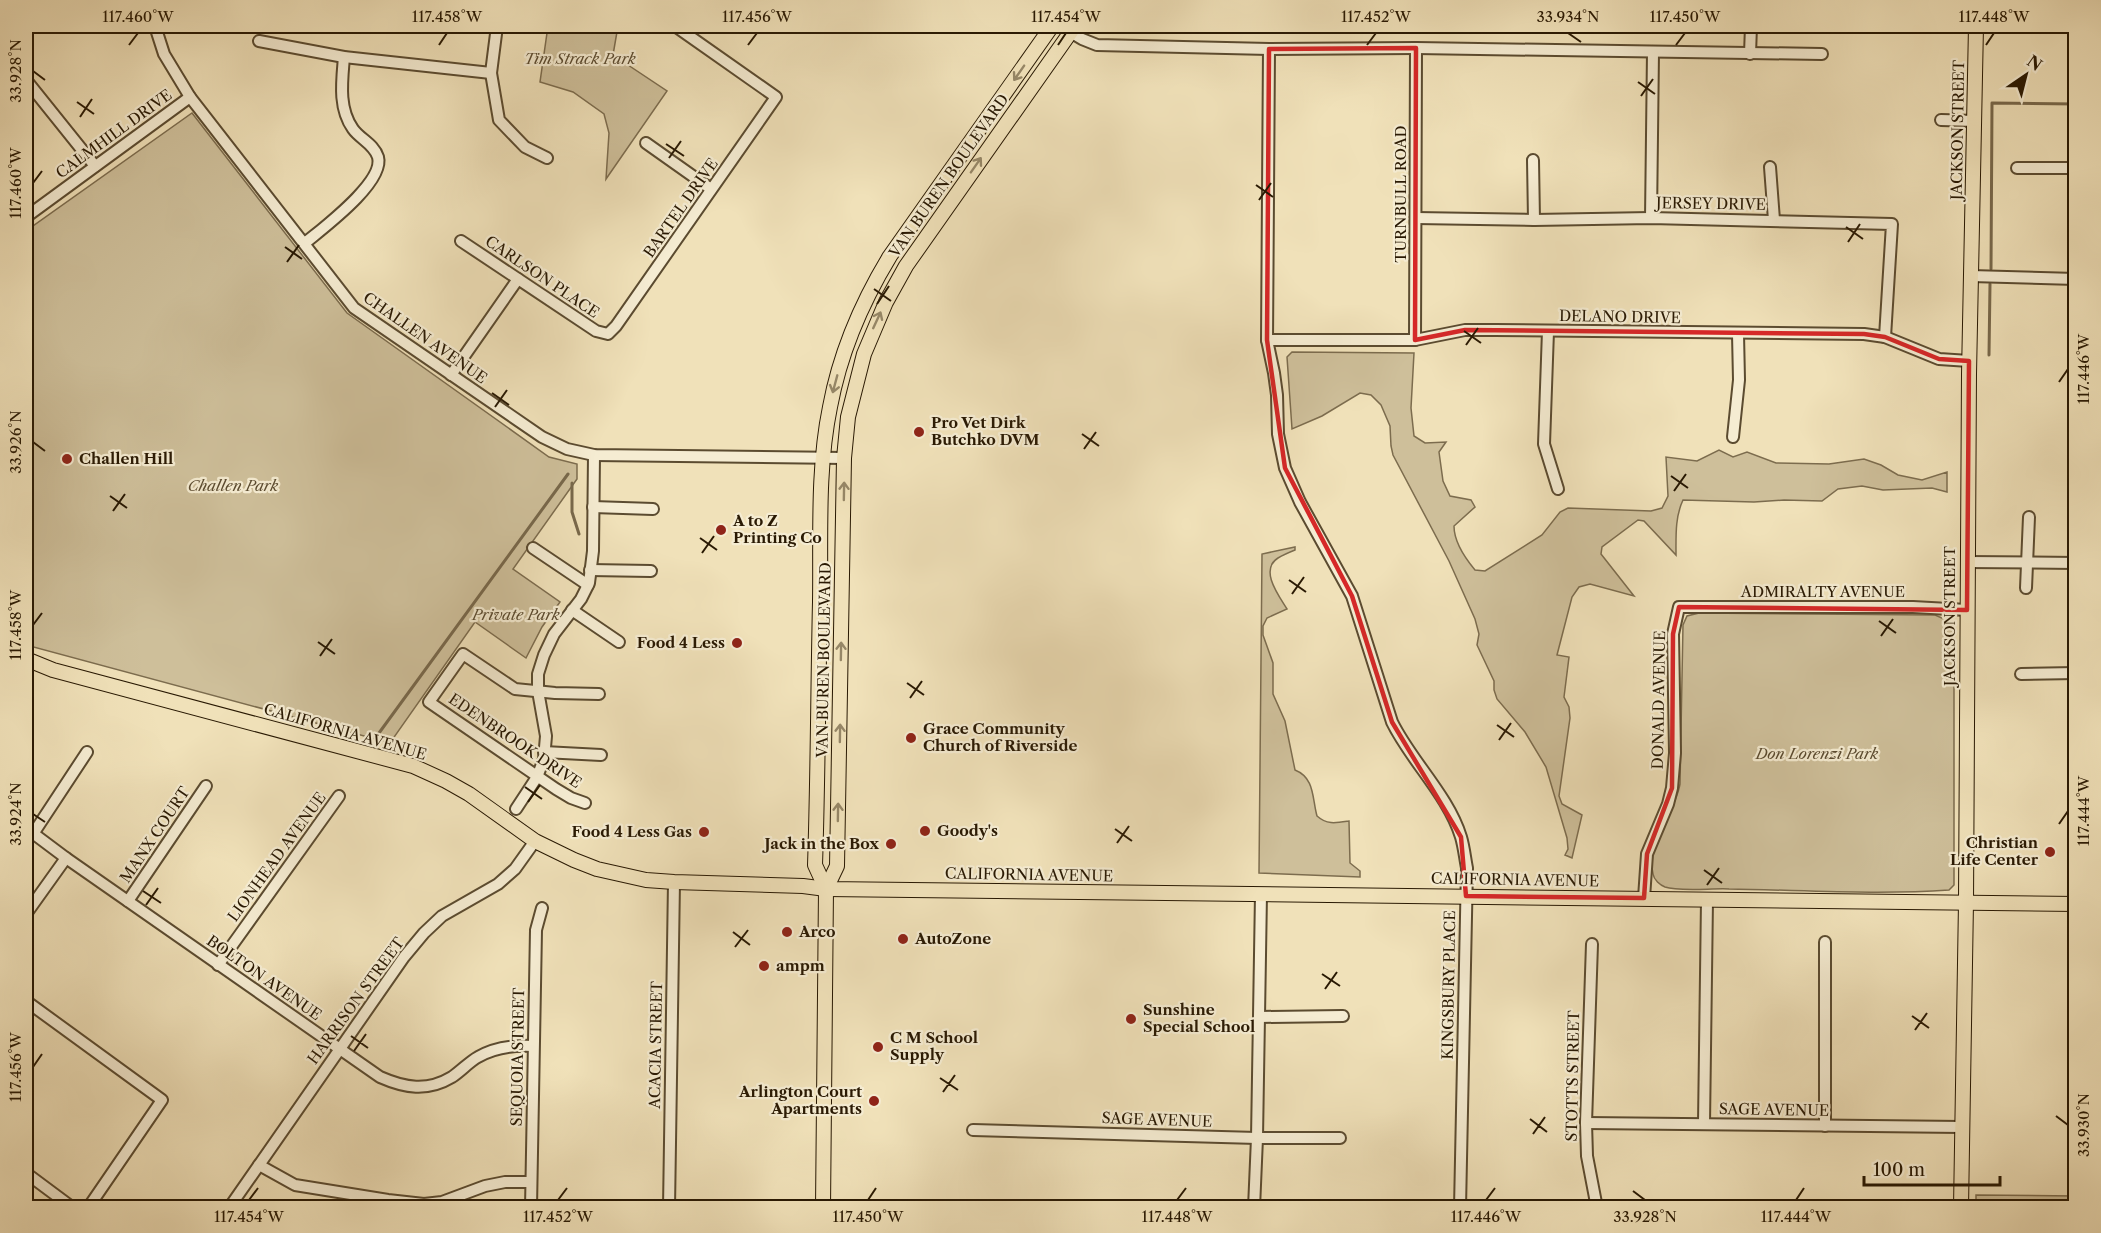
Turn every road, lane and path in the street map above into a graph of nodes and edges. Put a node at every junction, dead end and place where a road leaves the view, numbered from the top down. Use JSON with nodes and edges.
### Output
{"nodes":[{"id":1,"x":155,"y":26,"type":"edge"},
{"id":2,"x":497,"y":26,"type":"edge"},
{"id":3,"x":675,"y":26,"type":"edge"},
{"id":4,"x":1053,"y":26,"type":"edge"},
{"id":5,"x":1751,"y":26,"type":"edge"},
{"id":6,"x":1977,"y":26,"type":"edge"},
{"id":7,"x":1068,"y":28,"type":"edge"},
{"id":8,"x":260,"y":41,"type":"dead end"},
{"id":9,"x":1416,"y":48,"type":"junction"},
{"id":10,"x":1269,"y":49,"type":"junction"},
{"id":11,"x":1653,"y":52,"type":"junction"},
{"id":12,"x":1750,"y":54,"type":"junction"},
{"id":13,"x":1822,"y":54,"type":"dead end"},
{"id":14,"x":344,"y":57,"type":"junction"},
{"id":15,"x":491,"y":73,"type":"junction"},
{"id":16,"x":26,"y":80,"type":"edge"},
{"id":17,"x":190,"y":97,"type":"junction"},
{"id":18,"x":1941,"y":120,"type":"dead end"},
{"id":19,"x":1975,"y":121,"type":"junction"},
{"id":20,"x":646,"y":143,"type":"dead end"},
{"id":21,"x":547,"y":158,"type":"dead end"},
{"id":22,"x":1533,"y":160,"type":"dead end"},
{"id":23,"x":95,"y":166,"type":"junction"},
{"id":24,"x":1770,"y":167,"type":"dead end"},
{"id":25,"x":2017,"y":168,"type":"dead end"},
{"id":26,"x":2076,"y":168,"type":"edge"},
{"id":27,"x":711,"y":189,"type":"junction"},
{"id":28,"x":925,"y":205,"type":"junction"},
{"id":29,"x":26,"y":217,"type":"edge"},
{"id":30,"x":1416,"y":218,"type":"junction"},
{"id":31,"x":1651,"y":218,"type":"junction"},
{"id":32,"x":1534,"y":220,"type":"junction"},
{"id":33,"x":1774,"y":220,"type":"junction"},
{"id":34,"x":461,"y":241,"type":"dead end"},
{"id":35,"x":305,"y":243,"type":"junction"},
{"id":36,"x":902,"y":273,"type":"junction"},
{"id":37,"x":1971,"y":276,"type":"junction"},
{"id":38,"x":518,"y":279,"type":"junction"},
{"id":39,"x":2076,"y":279,"type":"edge"},
{"id":40,"x":1548,"y":331,"type":"junction"},
{"id":41,"x":608,"y":334,"type":"joint"},
{"id":42,"x":1738,"y":334,"type":"junction"},
{"id":43,"x":1885,"y":337,"type":"junction"},
{"id":44,"x":850,"y":338,"type":"junction"},
{"id":45,"x":1267,"y":340,"type":"junction"},
{"id":46,"x":1415,"y":340,"type":"junction"},
{"id":47,"x":1969,"y":361,"type":"junction"},
{"id":48,"x":451,"y":375,"type":"junction"},
{"id":49,"x":850,"y":405,"type":"junction"},
{"id":50,"x":1734,"y":437,"type":"dead end"},
{"id":51,"x":594,"y":455,"type":"junction"},
{"id":52,"x":824,"y":457,"type":"junction"},
{"id":53,"x":844,"y":458,"type":"junction"},
{"id":54,"x":1558,"y":489,"type":"dead end"},
{"id":55,"x":593,"y":507,"type":"junction"},
{"id":56,"x":653,"y":509,"type":"dead end"},
{"id":57,"x":2029,"y":517,"type":"dead end"},
{"id":58,"x":532,"y":548,"type":"dead end"},
{"id":59,"x":1967,"y":562,"type":"junction"},
{"id":60,"x":2027,"y":562,"type":"junction"},
{"id":61,"x":2076,"y":563,"type":"edge"},
{"id":62,"x":591,"y":570,"type":"junction"},
{"id":63,"x":651,"y":571,"type":"dead end"},
{"id":64,"x":588,"y":585,"type":"junction"},
{"id":65,"x":2026,"y":588,"type":"dead end"},
{"id":66,"x":1679,"y":607,"type":"joint"},
{"id":67,"x":573,"y":610,"type":"junction"},
{"id":68,"x":1967,"y":610,"type":"junction"},
{"id":69,"x":619,"y":642,"type":"dead end"},
{"id":70,"x":26,"y":659,"type":"edge"},
{"id":71,"x":2076,"y":673,"type":"edge"},
{"id":72,"x":2021,"y":674,"type":"dead end"},
{"id":73,"x":538,"y":691,"type":"junction"},
{"id":74,"x":599,"y":694,"type":"dead end"},
{"id":75,"x":87,"y":752,"type":"dead end"},
{"id":76,"x":544,"y":752,"type":"junction"},
{"id":77,"x":601,"y":755,"type":"dead end"},
{"id":78,"x":537,"y":777,"type":"junction"},
{"id":79,"x":206,"y":786,"type":"dead end"},
{"id":80,"x":339,"y":796,"type":"dead end"},
{"id":81,"x":585,"y":803,"type":"dead end"},
{"id":82,"x":516,"y":809,"type":"dead end"},
{"id":83,"x":29,"y":831,"type":"edge"},
{"id":84,"x":535,"y":841,"type":"junction"},
{"id":85,"x":66,"y":858,"type":"junction"},
{"id":86,"x":674,"y":882,"type":"junction"},
{"id":87,"x":826,"y":889,"type":"junction"},
{"id":88,"x":1261,"y":894,"type":"junction"},
{"id":89,"x":1466,"y":896,"type":"junction"},
{"id":90,"x":1644,"y":897,"type":"junction"},
{"id":91,"x":1707,"y":900,"type":"junction"},
{"id":92,"x":128,"y":901,"type":"junction"},
{"id":93,"x":1966,"y":902,"type":"junction"},
{"id":94,"x":2076,"y":904,"type":"edge"},
{"id":95,"x":542,"y":908,"type":"dead end"},
{"id":96,"x":26,"y":914,"type":"edge"},
{"id":97,"x":1825,"y":942,"type":"dead end"},
{"id":98,"x":1592,"y":944,"type":"dead end"},
{"id":99,"x":218,"y":965,"type":"junction"},
{"id":100,"x":26,"y":1001,"type":"edge"},
{"id":101,"x":1343,"y":1016,"type":"dead end"},
{"id":102,"x":1260,"y":1017,"type":"junction"},
{"id":103,"x":533,"y":1046,"type":"junction"},
{"id":104,"x":340,"y":1048,"type":"junction"},
{"id":105,"x":1586,"y":1123,"type":"junction"},
{"id":106,"x":1704,"y":1125,"type":"junction"},
{"id":107,"x":1824,"y":1126,"type":"junction"},
{"id":108,"x":1962,"y":1127,"type":"junction"},
{"id":109,"x":974,"y":1130,"type":"dead end"},
{"id":110,"x":1257,"y":1138,"type":"junction"},
{"id":111,"x":1340,"y":1138,"type":"dead end"},
{"id":112,"x":259,"y":1165,"type":"junction"},
{"id":113,"x":26,"y":1173,"type":"edge"},
{"id":114,"x":531,"y":1182,"type":"junction"},
{"id":115,"x":388,"y":1204,"type":"edge"},
{"id":116,"x":73,"y":1208,"type":"edge"},
{"id":117,"x":88,"y":1208,"type":"edge"},
{"id":118,"x":229,"y":1208,"type":"edge"},
{"id":119,"x":531,"y":1208,"type":"edge"},
{"id":120,"x":669,"y":1208,"type":"edge"},
{"id":121,"x":823,"y":1208,"type":"edge"},
{"id":122,"x":1254,"y":1208,"type":"edge"},
{"id":123,"x":1460,"y":1208,"type":"edge"},
{"id":124,"x":1597,"y":1208,"type":"edge"},
{"id":125,"x":1961,"y":1208,"type":"edge"}],
"edges":[{"from":1,"to":17,"type":"street","name":"CHALLEN AVENUE"},
{"from":2,"to":15,"type":"street"},
{"from":3,"to":27,"type":"street","name":"BARTEL DRIVE"},
{"from":4,"to":28,"type":"main road","name":"VAN BUREN BOULEVARD","one_way":true},
{"from":5,"to":12,"type":"street"},
{"from":6,"to":19,"type":"main road","name":"JACKSON STREET"},
{"from":7,"to":10,"type":"street"},
{"from":36,"to":7,"type":"main road","name":"VAN BUREN BOULEVARD","one_way":true},
{"from":8,"to":14,"type":"street"},
{"from":9,"to":10,"type":"street"},
{"from":9,"to":11,"type":"street"},
{"from":9,"to":30,"type":"street","name":"TURNBULL ROAD"},
{"from":10,"to":45,"type":"street","name":"KINGSBURY PLACE"},
{"from":11,"to":12,"type":"street"},
{"from":11,"to":31,"type":"street"},
{"from":12,"to":13,"type":"street"},
{"from":14,"to":15,"type":"street"},
{"from":14,"to":35,"type":"street"},
{"from":15,"to":21,"type":"street"},
{"from":16,"to":23,"type":"street"},
{"from":17,"to":23,"type":"street","name":"CALMHILL DRIVE"},
{"from":17,"to":35,"type":"street","name":"CHALLEN AVENUE"},
{"from":18,"to":19,"type":"street"},
{"from":19,"to":37,"type":"main road","name":"JACKSON STREET"},
{"from":20,"to":27,"type":"street"},
{"from":22,"to":32,"type":"street"},
{"from":23,"to":29,"type":"street","name":"CALMHILL DRIVE"},
{"from":24,"to":33,"type":"street"},
{"from":25,"to":26,"type":"street"},
{"from":27,"to":41,"type":"street","name":"BARTEL DRIVE"},
{"from":28,"to":36,"type":"main road"},
{"from":28,"to":44,"type":"main road","name":"VAN BUREN BOULEVARD"},
{"from":30,"to":32,"type":"street","name":"JERSEY DRIVE"},
{"from":30,"to":46,"type":"street","name":"TURNBULL ROAD"},
{"from":31,"to":32,"type":"street","name":"JERSEY DRIVE"},
{"from":31,"to":33,"type":"street","name":"JERSEY DRIVE"},
{"from":33,"to":43,"type":"street","name":"JERSEY DRIVE"},
{"from":34,"to":38,"type":"street","name":"CARLSON PLACE"},
{"from":35,"to":48,"type":"street","name":"CHALLEN AVENUE"},
{"from":49,"to":36,"type":"main road","name":"VAN BUREN BOULEVARD","one_way":true},
{"from":37,"to":39,"type":"street"},
{"from":37,"to":47,"type":"main road","name":"JACKSON STREET"},
{"from":38,"to":41,"type":"street","name":"CARLSON PLACE"},
{"from":38,"to":48,"type":"street"},
{"from":40,"to":42,"type":"street","name":"DELANO DRIVE"},
{"from":40,"to":46,"type":"street","name":"DELANO DRIVE"},
{"from":40,"to":54,"type":"street"},
{"from":42,"to":43,"type":"street","name":"DELANO DRIVE"},
{"from":42,"to":50,"type":"street"},
{"from":43,"to":47,"type":"street","name":"DELANO DRIVE"},
{"from":44,"to":49,"type":"main road"},
{"from":44,"to":52,"type":"main road","name":"VAN BUREN BOULEVARD","one_way":true},
{"from":45,"to":46,"type":"street","name":"DELANO DRIVE"},
{"from":45,"to":89,"type":"street","name":"KINGSBURY PLACE"},
{"from":47,"to":59,"type":"main road","name":"JACKSON STREET"},
{"from":48,"to":51,"type":"street","name":"CHALLEN AVENUE"},
{"from":49,"to":53,"type":"main road","name":"VAN BUREN BOULEVARD"},
{"from":51,"to":52,"type":"street","name":"CHALLEN AVENUE"},
{"from":51,"to":55,"type":"street"},
{"from":52,"to":53,"type":"street","name":"CHALLEN AVENUE"},
{"from":52,"to":87,"type":"main road","name":"VAN BUREN BOULEVARD"},
{"from":87,"to":53,"type":"main road","name":"VAN BUREN BOULEVARD","one_way":true},
{"from":55,"to":56,"type":"street"},
{"from":55,"to":62,"type":"street"},
{"from":57,"to":60,"type":"street"},
{"from":58,"to":64,"type":"street"},
{"from":59,"to":60,"type":"street"},
{"from":59,"to":68,"type":"main road","name":"JACKSON STREET"},
{"from":60,"to":61,"type":"street"},
{"from":60,"to":65,"type":"street"},
{"from":62,"to":63,"type":"street"},
{"from":62,"to":64,"type":"street"},
{"from":64,"to":67,"type":"street"},
{"from":66,"to":68,"type":"street","name":"ADMIRALTY AVENUE"},
{"from":66,"to":90,"type":"street","name":"DONALD AVENUE"},
{"from":67,"to":69,"type":"street"},
{"from":67,"to":73,"type":"street"},
{"from":68,"to":93,"type":"main road","name":"JACKSON STREET"},
{"from":70,"to":84,"type":"main road","name":"CALIFORNIA AVENUE"},
{"from":71,"to":72,"type":"street"},
{"from":73,"to":74,"type":"street"},
{"from":73,"to":76,"type":"street"},
{"from":73,"to":78,"type":"street","name":"EDENBROOK DRIVE"},
{"from":75,"to":83,"type":"street"},
{"from":76,"to":77,"type":"street"},
{"from":76,"to":78,"type":"street"},
{"from":78,"to":81,"type":"street","name":"EDENBROOK DRIVE"},
{"from":78,"to":82,"type":"street"},
{"from":79,"to":92,"type":"street","name":"MANX COURT"},
{"from":80,"to":99,"type":"street","name":"LIONHEAD AVENUE"},
{"from":83,"to":85,"type":"street","name":"BOLTON AVENUE"},
{"from":84,"to":86,"type":"main road","name":"CALIFORNIA AVENUE"},
{"from":84,"to":104,"type":"street","name":"HARRISON STREET"},
{"from":85,"to":92,"type":"street","name":"BOLTON AVENUE"},
{"from":85,"to":96,"type":"street"},
{"from":86,"to":87,"type":"main road","name":"CALIFORNIA AVENUE"},
{"from":86,"to":120,"type":"street","name":"ACACIA STREET"},
{"from":87,"to":88,"type":"main road","name":"CALIFORNIA AVENUE"},
{"from":87,"to":121,"type":"main road","name":"VAN BUREN BOULEVARD"},
{"from":88,"to":89,"type":"main road","name":"CALIFORNIA AVENUE"},
{"from":88,"to":102,"type":"street"},
{"from":89,"to":90,"type":"main road","name":"CALIFORNIA AVENUE"},
{"from":89,"to":123,"type":"street","name":"KINGSBURY PLACE"},
{"from":90,"to":91,"type":"main road","name":"CALIFORNIA AVENUE"},
{"from":91,"to":93,"type":"main road","name":"CALIFORNIA AVENUE"},
{"from":91,"to":106,"type":"street"},
{"from":92,"to":99,"type":"street","name":"BOLTON AVENUE"},
{"from":93,"to":94,"type":"main road","name":"CALIFORNIA AVENUE"},
{"from":93,"to":108,"type":"main road","name":"JACKSON STREET"},
{"from":95,"to":103,"type":"street","name":"SEQUOIA STREET"},
{"from":97,"to":107,"type":"street"},
{"from":98,"to":105,"type":"street","name":"STOTTS STREET"},
{"from":99,"to":104,"type":"street","name":"BOLTON AVENUE"},
{"from":100,"to":117,"type":"street"},
{"from":101,"to":102,"type":"street"},
{"from":102,"to":110,"type":"street"},
{"from":103,"to":104,"type":"street","name":"BOLTON AVENUE"},
{"from":103,"to":114,"type":"street","name":"SEQUOIA STREET"},
{"from":104,"to":112,"type":"street","name":"HARRISON STREET"},
{"from":105,"to":106,"type":"street","name":"SAGE AVENUE"},
{"from":105,"to":124,"type":"street","name":"STOTTS STREET"},
{"from":106,"to":107,"type":"street","name":"SAGE AVENUE"},
{"from":107,"to":108,"type":"street","name":"SAGE AVENUE"},
{"from":108,"to":125,"type":"main road","name":"JACKSON STREET"},
{"from":109,"to":110,"type":"street","name":"SAGE AVENUE"},
{"from":110,"to":111,"type":"street","name":"SAGE AVENUE"},
{"from":110,"to":122,"type":"street"},
{"from":112,"to":115,"type":"street"},
{"from":112,"to":118,"type":"street","name":"HARRISON STREET"},
{"from":113,"to":116,"type":"street"},
{"from":114,"to":115,"type":"street"},
{"from":114,"to":119,"type":"street","name":"SEQUOIA STREET"}]}
